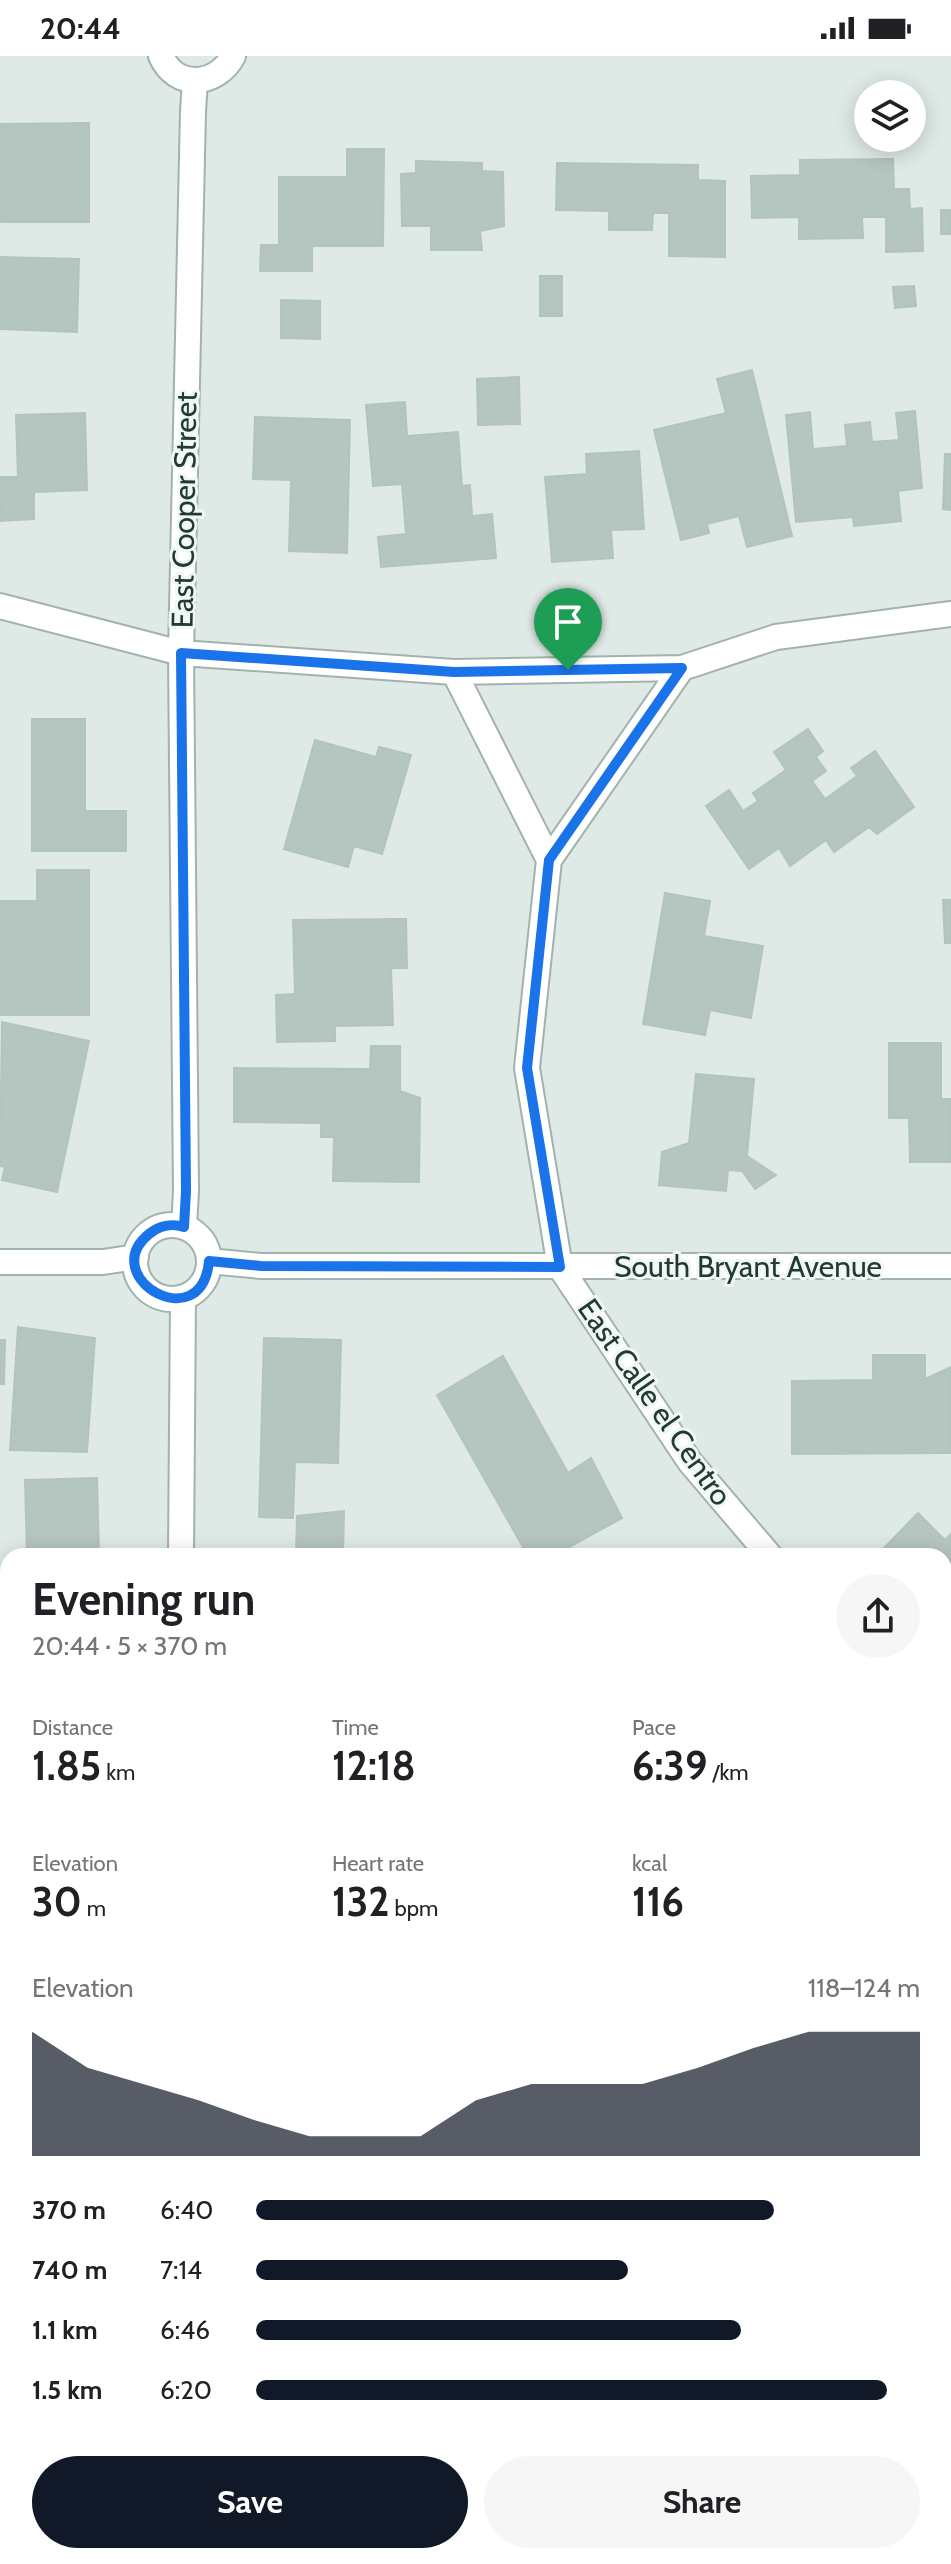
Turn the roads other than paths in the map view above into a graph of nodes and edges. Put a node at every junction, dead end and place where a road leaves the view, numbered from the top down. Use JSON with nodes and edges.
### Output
{"nodes":[{"id":1,"x":161,"y":56,"type":"edge"},
{"id":2,"x":233,"y":56,"type":"edge"},
{"id":3,"x":195,"y":81,"type":"junction"},
{"id":4,"x":0,"y":606,"type":"edge"},
{"id":5,"x":951,"y":614,"type":"edge"},
{"id":6,"x":181,"y":653,"type":"junction"},
{"id":7,"x":682,"y":668,"type":"junction"},
{"id":8,"x":454,"y":672,"type":"junction"},
{"id":9,"x":549,"y":860,"type":"junction"},
{"id":10,"x":184,"y":1227,"type":"junction"},
{"id":11,"x":136,"y":1257,"type":"junction"},
{"id":12,"x":209,"y":1261,"type":"junction"},
{"id":13,"x":0,"y":1262,"type":"edge"},
{"id":14,"x":951,"y":1266,"type":"edge"},
{"id":15,"x":560,"y":1267,"type":"junction"},
{"id":16,"x":183,"y":1298,"type":"junction"},
{"id":17,"x":181,"y":1548,"type":"edge"},
{"id":18,"x":763,"y":1548,"type":"edge"}],
"edges":[{"from":1,"to":3,"type":"street"},
{"from":2,"to":3,"type":"street"},
{"from":3,"to":6,"type":"street","name":"East Cooper Street"},
{"from":4,"to":6,"type":"street"},
{"from":5,"to":7,"type":"street"},
{"from":6,"to":8,"type":"street"},
{"from":6,"to":10,"type":"street","name":"East Cooper Street"},
{"from":7,"to":8,"type":"street"},
{"from":7,"to":9,"type":"street","name":"East Calle el Centro"},
{"from":8,"to":9,"type":"street"},
{"from":9,"to":15,"type":"street","name":"East Calle el Centro"},
{"from":10,"to":11,"type":"street"},
{"from":10,"to":12,"type":"street"},
{"from":11,"to":13,"type":"street"},
{"from":11,"to":16,"type":"street"},
{"from":12,"to":15,"type":"street","name":"South Bryant Avenue"},
{"from":12,"to":16,"type":"street"},
{"from":14,"to":15,"type":"street","name":"South Bryant Avenue"},
{"from":15,"to":18,"type":"street","name":"East Calle el Centro"},
{"from":16,"to":17,"type":"street"}]}
